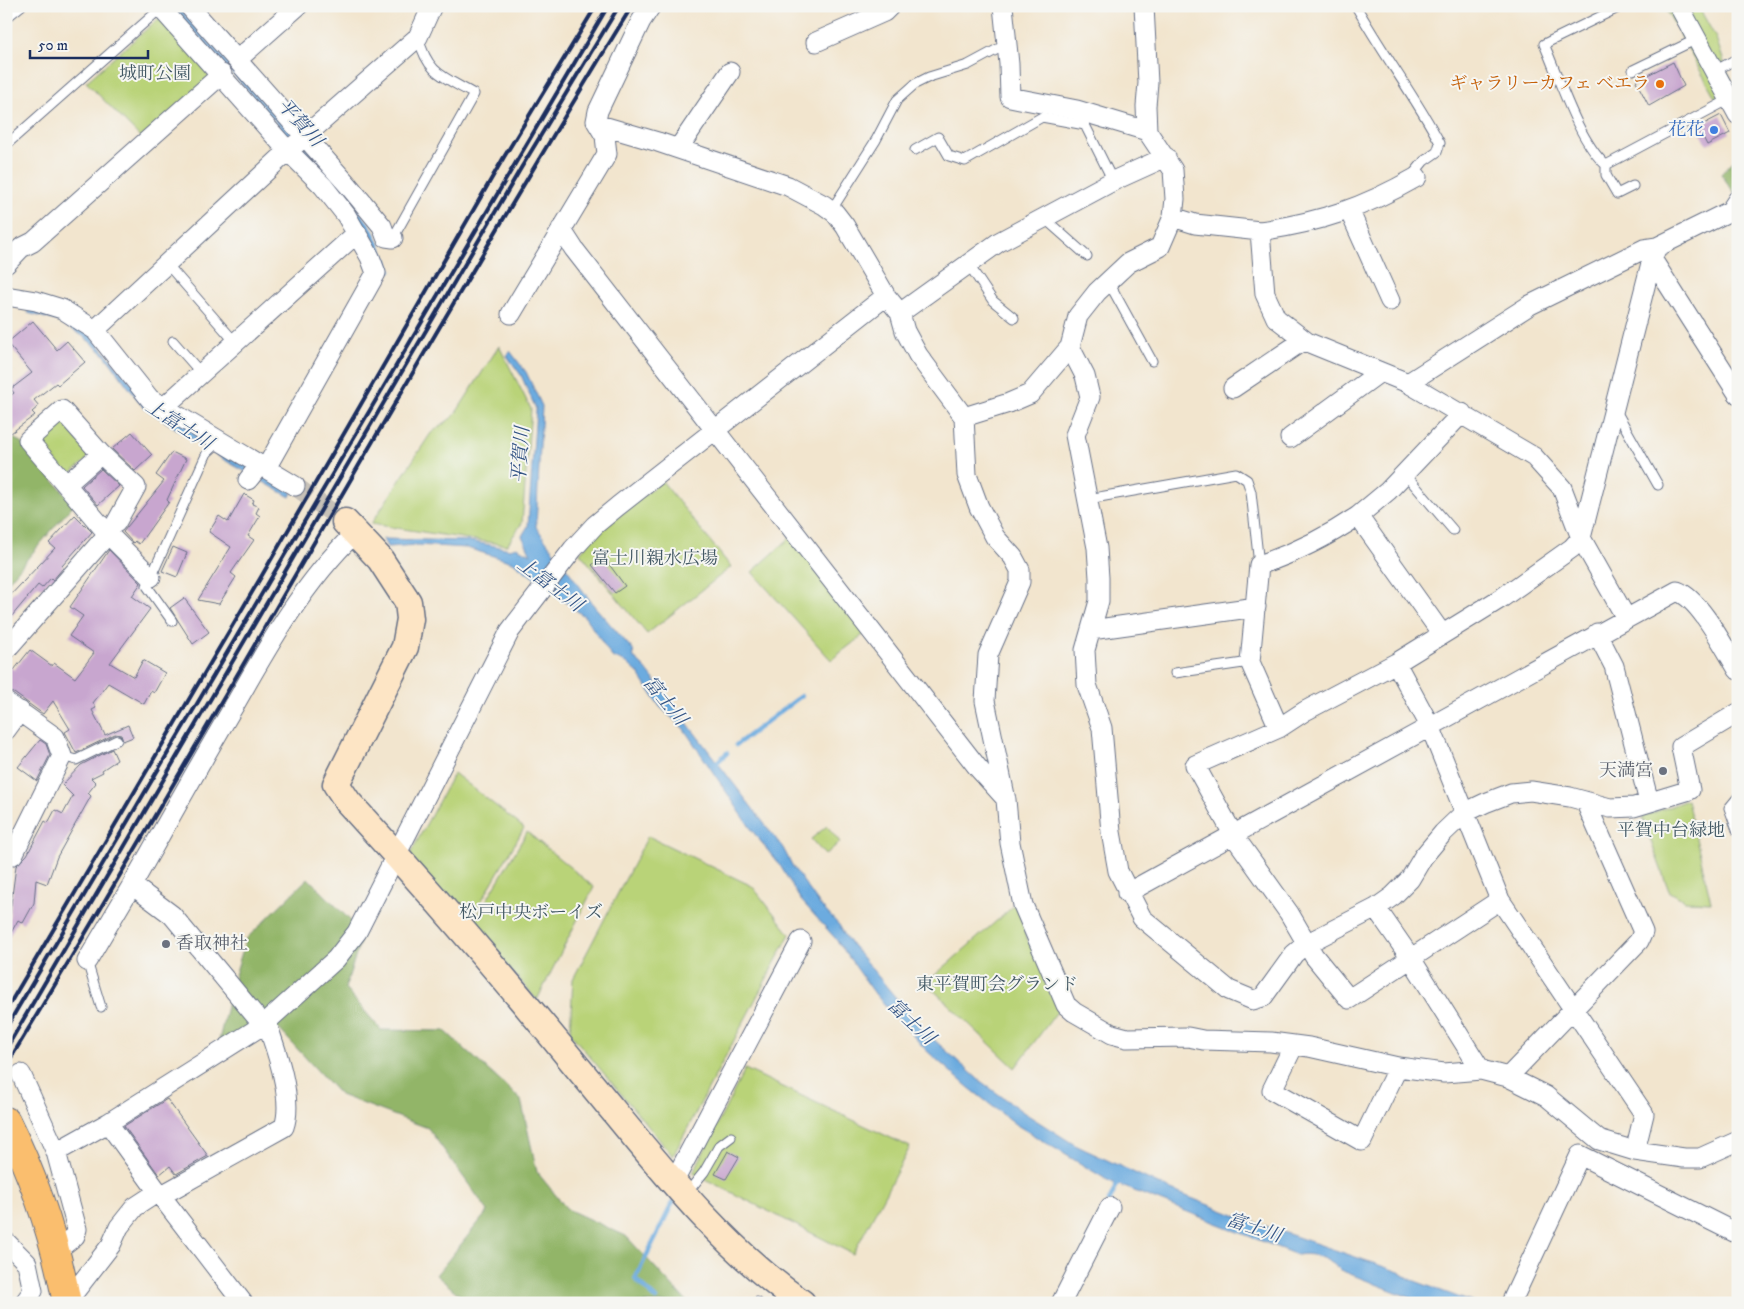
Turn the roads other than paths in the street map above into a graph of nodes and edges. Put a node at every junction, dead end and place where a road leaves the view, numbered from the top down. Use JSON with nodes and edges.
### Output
{"nodes":[{"id":1,"x":21,"y":6,"type":"edge"},
{"id":2,"x":189,"y":6,"type":"edge"},
{"id":3,"x":298,"y":6,"type":"edge"},
{"id":4,"x":432,"y":6,"type":"edge"},
{"id":5,"x":662,"y":6,"type":"edge"},
{"id":6,"x":890,"y":6,"type":"edge"},
{"id":7,"x":1003,"y":6,"type":"edge"},
{"id":8,"x":1144,"y":6,"type":"edge"},
{"id":9,"x":1356,"y":6,"type":"edge"},
{"id":10,"x":1622,"y":6,"type":"edge"},
{"id":11,"x":160,"y":7,"type":"edge"},
{"id":12,"x":1682,"y":7,"type":"edge"},
{"id":13,"x":647,"y":11,"type":"edge"},
{"id":14,"x":6,"y":18,"type":"edge"},
{"id":15,"x":418,"y":37,"type":"junction"},
{"id":16,"x":1697,"y":38,"type":"junction"},
{"id":17,"x":816,"y":42,"type":"dead end"},
{"id":18,"x":1007,"y":44,"type":"junction"},
{"id":19,"x":1738,"y":58,"type":"edge"},
{"id":20,"x":237,"y":60,"type":"junction"},
{"id":21,"x":1633,"y":70,"type":"dead end"},
{"id":22,"x":730,"y":72,"type":"dead end"},
{"id":23,"x":1715,"y":72,"type":"junction"},
{"id":24,"x":222,"y":74,"type":"junction"},
{"id":25,"x":1734,"y":107,"type":"edge"},
{"id":26,"x":600,"y":125,"type":"junction"},
{"id":27,"x":1146,"y":131,"type":"junction"},
{"id":28,"x":304,"y":137,"type":"junction"},
{"id":29,"x":6,"y":145,"type":"edge"},
{"id":30,"x":678,"y":149,"type":"junction"},
{"id":31,"x":288,"y":150,"type":"junction"},
{"id":32,"x":915,"y":150,"type":"dead end"},
{"id":33,"x":1166,"y":158,"type":"junction"},
{"id":34,"x":1606,"y":165,"type":"junction"},
{"id":35,"x":1417,"y":177,"type":"joint"},
{"id":36,"x":1113,"y":181,"type":"junction"},
{"id":37,"x":1633,"y":186,"type":"dead end"},
{"id":38,"x":1738,"y":199,"type":"edge"},
{"id":39,"x":830,"y":209,"type":"junction"},
{"id":40,"x":1348,"y":210,"type":"junction"},
{"id":41,"x":1173,"y":217,"type":"junction"},
{"id":42,"x":1044,"y":218,"type":"junction"},
{"id":43,"x":561,"y":229,"type":"junction"},
{"id":44,"x":1260,"y":231,"type":"junction"},
{"id":45,"x":357,"y":233,"type":"junction"},
{"id":46,"x":392,"y":238,"type":"joint"},
{"id":47,"x":1655,"y":253,"type":"junction"},
{"id":48,"x":1086,"y":256,"type":"dead end"},
{"id":49,"x":6,"y":264,"type":"edge"},
{"id":50,"x":168,"y":264,"type":"junction"},
{"id":51,"x":969,"y":265,"type":"junction"},
{"id":52,"x":1108,"y":281,"type":"junction"},
{"id":53,"x":886,"y":296,"type":"junction"},
{"id":54,"x":7,"y":299,"type":"edge"},
{"id":55,"x":1390,"y":301,"type":"dead end"},
{"id":56,"x":511,"y":314,"type":"dead end"},
{"id":57,"x":900,"y":314,"type":"junction"},
{"id":58,"x":1014,"y":318,"type":"dead end"},
{"id":59,"x":94,"y":330,"type":"junction"},
{"id":60,"x":1304,"y":340,"type":"junction"},
{"id":61,"x":173,"y":341,"type":"dead end"},
{"id":62,"x":235,"y":342,"type":"junction"},
{"id":63,"x":1070,"y":347,"type":"junction"},
{"id":64,"x":1152,"y":361,"type":"dead end"},
{"id":65,"x":1380,"y":372,"type":"junction"},
{"id":66,"x":201,"y":373,"type":"junction"},
{"id":67,"x":1408,"y":383,"type":"junction"},
{"id":68,"x":1233,"y":388,"type":"dead end"},
{"id":69,"x":1738,"y":394,"type":"edge"},
{"id":70,"x":164,"y":406,"type":"junction"},
{"id":71,"x":1614,"y":409,"type":"junction"},
{"id":72,"x":1462,"y":413,"type":"junction"},
{"id":73,"x":964,"y":417,"type":"junction"},
{"id":74,"x":716,"y":429,"type":"junction"},
{"id":75,"x":1290,"y":438,"type":"dead end"},
{"id":76,"x":220,"y":451,"type":"junction"},
{"id":77,"x":101,"y":454,"type":"junction"},
{"id":78,"x":258,"y":470,"type":"junction"},
{"id":79,"x":1405,"y":474,"type":"junction"},
{"id":80,"x":66,"y":484,"type":"junction"},
{"id":81,"x":1658,"y":485,"type":"dead end"},
{"id":82,"x":295,"y":486,"type":"tunnel mouth"},
{"id":83,"x":1088,"y":499,"type":"junction"},
{"id":84,"x":1358,"y":516,"type":"junction"},
{"id":85,"x":351,"y":527,"type":"joint"},
{"id":86,"x":112,"y":528,"type":"junction"},
{"id":87,"x":1453,"y":530,"type":"dead end"},
{"id":88,"x":1581,"y":538,"type":"junction"},
{"id":89,"x":1259,"y":565,"type":"junction"},
{"id":90,"x":150,"y":577,"type":"junction"},
{"id":91,"x":1256,"y":606,"type":"junction"},
{"id":92,"x":1626,"y":618,"type":"junction"},
{"id":93,"x":172,"y":621,"type":"dead end"},
{"id":94,"x":1091,"y":630,"type":"junction"},
{"id":95,"x":1442,"y":634,"type":"junction"},
{"id":96,"x":1596,"y":634,"type":"junction"},
{"id":97,"x":6,"y":650,"type":"edge"},
{"id":98,"x":1250,"y":662,"type":"junction"},
{"id":99,"x":1396,"y":663,"type":"junction"},
{"id":100,"x":1738,"y":670,"type":"edge"},
{"id":101,"x":1174,"y":673,"type":"dead end"},
{"id":102,"x":13,"y":706,"type":"edge"},
{"id":103,"x":1738,"y":712,"type":"edge"},
{"id":104,"x":1430,"y":726,"type":"junction"},
{"id":105,"x":1279,"y":728,"type":"junction"},
{"id":106,"x":6,"y":730,"type":"edge"},
{"id":107,"x":117,"y":740,"type":"dead end"},
{"id":108,"x":62,"y":756,"type":"junction"},
{"id":109,"x":1738,"y":797,"type":"edge"},
{"id":110,"x":1006,"y":800,"type":"junction"},
{"id":111,"x":1585,"y":801,"type":"junction"},
{"id":112,"x":1649,"y":802,"type":"junction"},
{"id":113,"x":1464,"y":813,"type":"junction"},
{"id":114,"x":1738,"y":833,"type":"edge"},
{"id":115,"x":1234,"y":836,"type":"junction"},
{"id":116,"x":396,"y":855,"type":"junction"},
{"id":117,"x":8,"y":858,"type":"edge"},
{"id":118,"x":132,"y":885,"type":"junction"},
{"id":119,"x":1127,"y":893,"type":"junction"},
{"id":120,"x":1500,"y":900,"type":"junction"},
{"id":121,"x":1376,"y":908,"type":"junction"},
{"id":122,"x":802,"y":941,"type":"dead end"},
{"id":123,"x":1306,"y":944,"type":"junction"},
{"id":124,"x":1410,"y":957,"type":"junction"},
{"id":125,"x":87,"y":961,"type":"joint"},
{"id":126,"x":101,"y":1007,"type":"dead end"},
{"id":127,"x":1572,"y":1010,"type":"junction"},
{"id":128,"x":264,"y":1023,"type":"junction"},
{"id":129,"x":1294,"y":1045,"type":"junction"},
{"id":130,"x":1398,"y":1067,"type":"junction"},
{"id":131,"x":1481,"y":1070,"type":"junction"},
{"id":132,"x":20,"y":1074,"type":"dead end"},
{"id":133,"x":1508,"y":1077,"type":"junction"},
{"id":134,"x":6,"y":1121,"type":"edge"},
{"id":135,"x":108,"y":1123,"type":"junction"},
{"id":136,"x":1590,"y":1134,"type":"junction"},
{"id":137,"x":730,"y":1138,"type":"dead end"},
{"id":138,"x":1738,"y":1141,"type":"edge"},
{"id":139,"x":1635,"y":1150,"type":"junction"},
{"id":140,"x":56,"y":1152,"type":"junction"},
{"id":141,"x":1580,"y":1155,"type":"junction"},
{"id":142,"x":679,"y":1189,"type":"junction"},
{"id":143,"x":160,"y":1193,"type":"junction"},
{"id":144,"x":1110,"y":1207,"type":"dead end"},
{"id":145,"x":1738,"y":1234,"type":"edge"},
{"id":146,"x":6,"y":1242,"type":"edge"},
{"id":147,"x":56,"y":1251,"type":"junction"},
{"id":148,"x":1514,"y":1296,"type":"edge"},
{"id":149,"x":67,"y":1302,"type":"edge"},
{"id":150,"x":24,"y":1303,"type":"edge"},
{"id":151,"x":243,"y":1303,"type":"edge"},
{"id":152,"x":802,"y":1303,"type":"edge"},
{"id":153,"x":1061,"y":1303,"type":"edge"}],
"edges":[{"from":1,"to":14,"type":"lane"},
{"from":2,"to":20,"type":"street"},
{"from":3,"to":20,"type":"street"},
{"from":4,"to":15,"type":"street"},
{"from":5,"to":13,"type":"lane"},
{"from":6,"to":17,"type":"street"},
{"from":7,"to":18,"type":"street"},
{"from":8,"to":27,"type":"street"},
{"from":9,"to":35,"type":"lane"},
{"from":10,"to":34,"type":"lane"},
{"from":11,"to":24,"type":"street"},
{"from":11,"to":29,"type":"lane"},
{"from":12,"to":16,"type":"street"},
{"from":13,"to":26,"type":"street"},
{"from":15,"to":28,"type":"street"},
{"from":15,"to":46,"type":"lane"},
{"from":16,"to":21,"type":"lane"},
{"from":16,"to":23,"type":"street"},
{"from":18,"to":27,"type":"street"},
{"from":18,"to":39,"type":"lane"},
{"from":19,"to":23,"type":"lane"},
{"from":20,"to":28,"type":"street"},
{"from":22,"to":30,"type":"street"},
{"from":23,"to":25,"type":"street"},
{"from":24,"to":31,"type":"street"},
{"from":24,"to":49,"type":"street"},
{"from":25,"to":34,"type":"lane"},
{"from":26,"to":30,"type":"street"},
{"from":26,"to":43,"type":"street"},
{"from":27,"to":33,"type":"street"},
{"from":28,"to":31,"type":"street"},
{"from":28,"to":46,"type":"street"},
{"from":30,"to":39,"type":"street"},
{"from":31,"to":45,"type":"street"},
{"from":31,"to":50,"type":"street"},
{"from":32,"to":36,"type":"lane"},
{"from":33,"to":36,"type":"street"},
{"from":33,"to":41,"type":"street"},
{"from":34,"to":37,"type":"lane"},
{"from":35,"to":40,"type":"street"},
{"from":36,"to":42,"type":"street"},
{"from":38,"to":47,"type":"street"},
{"from":39,"to":53,"type":"street"},
{"from":40,"to":44,"type":"street"},
{"from":40,"to":55,"type":"street"},
{"from":41,"to":44,"type":"street"},
{"from":41,"to":52,"type":"street"},
{"from":42,"to":48,"type":"lane"},
{"from":42,"to":51,"type":"street"},
{"from":43,"to":56,"type":"street"},
{"from":43,"to":74,"type":"street"},
{"from":44,"to":60,"type":"street"},
{"from":45,"to":62,"type":"street"},
{"from":45,"to":78,"type":"street"},
{"from":47,"to":67,"type":"street"},
{"from":47,"to":69,"type":"street"},
{"from":47,"to":71,"type":"street"},
{"from":50,"to":59,"type":"street"},
{"from":50,"to":62,"type":"lane"},
{"from":51,"to":57,"type":"street"},
{"from":51,"to":58,"type":"lane"},
{"from":52,"to":63,"type":"street"},
{"from":52,"to":64,"type":"lane"},
{"from":53,"to":57,"type":"street"},
{"from":53,"to":74,"type":"street"},
{"from":54,"to":59,"type":"street"},
{"from":57,"to":73,"type":"street"},
{"from":59,"to":70,"type":"street"},
{"from":60,"to":65,"type":"street"},
{"from":60,"to":68,"type":"street"},
{"from":61,"to":66,"type":"lane"},
{"from":62,"to":66,"type":"street"},
{"from":63,"to":73,"type":"street"},
{"from":63,"to":83,"type":"street"},
{"from":65,"to":67,"type":"street"},
{"from":65,"to":75,"type":"street"},
{"from":66,"to":70,"type":"street"},
{"from":67,"to":72,"type":"street"},
{"from":70,"to":76,"type":"street"},
{"from":71,"to":81,"type":"lane"},
{"from":71,"to":88,"type":"street"},
{"from":72,"to":79,"type":"street"},
{"from":72,"to":88,"type":"street"},
{"from":73,"to":110,"type":"street"},
{"from":74,"to":110,"type":"street"},
{"from":74,"to":116,"type":"street"},
{"from":76,"to":78,"type":"street"},
{"from":76,"to":90,"type":"lane"},
{"from":77,"to":80,"type":"street"},
{"from":77,"to":80,"type":"street"},
{"from":77,"to":86,"type":"street"},
{"from":78,"to":82,"type":"street"},
{"from":79,"to":84,"type":"street"},
{"from":79,"to":87,"type":"lane"},
{"from":80,"to":86,"type":"street"},
{"from":83,"to":89,"type":"lane"},
{"from":83,"to":94,"type":"street"},
{"from":84,"to":89,"type":"street"},
{"from":84,"to":95,"type":"street"},
{"from":85,"to":116,"type":"street"},
{"from":85,"to":118,"type":"street"},
{"from":86,"to":90,"type":"street"},
{"from":86,"to":97,"type":"street"},
{"from":88,"to":92,"type":"street"},
{"from":88,"to":95,"type":"street"},
{"from":89,"to":91,"type":"street"},
{"from":90,"to":93,"type":"lane"},
{"from":91,"to":94,"type":"street"},
{"from":91,"to":98,"type":"street"},
{"from":92,"to":96,"type":"street"},
{"from":92,"to":100,"type":"street"},
{"from":94,"to":119,"type":"street"},
{"from":95,"to":99,"type":"street"},
{"from":96,"to":104,"type":"street"},
{"from":96,"to":112,"type":"street"},
{"from":98,"to":101,"type":"lane"},
{"from":98,"to":105,"type":"street"},
{"from":99,"to":104,"type":"street"},
{"from":99,"to":105,"type":"street"},
{"from":102,"to":106,"type":"street"},
{"from":102,"to":108,"type":"street"},
{"from":103,"to":112,"type":"street"},
{"from":104,"to":113,"type":"street"},
{"from":104,"to":115,"type":"street"},
{"from":105,"to":115,"type":"street"},
{"from":107,"to":108,"type":"lane"},
{"from":108,"to":117,"type":"street"},
{"from":109,"to":114,"type":"lane"},
{"from":110,"to":129,"type":"street"},
{"from":111,"to":112,"type":"street"},
{"from":111,"to":113,"type":"street"},
{"from":111,"to":127,"type":"street"},
{"from":113,"to":120,"type":"street"},
{"from":113,"to":121,"type":"street"},
{"from":115,"to":119,"type":"street"},
{"from":115,"to":123,"type":"street"},
{"from":116,"to":128,"type":"street"},
{"from":116,"to":142,"type":"street"},
{"from":118,"to":125,"type":"street"},
{"from":118,"to":128,"type":"street"},
{"from":119,"to":123,"type":"street"},
{"from":120,"to":124,"type":"street"},
{"from":120,"to":127,"type":"street"},
{"from":121,"to":123,"type":"street"},
{"from":121,"to":124,"type":"street"},
{"from":122,"to":142,"type":"street"},
{"from":123,"to":124,"type":"street"},
{"from":124,"to":131,"type":"street"},
{"from":125,"to":126,"type":"lane"},
{"from":127,"to":133,"type":"street"},
{"from":127,"to":139,"type":"street"},
{"from":128,"to":135,"type":"street"},
{"from":128,"to":143,"type":"street"},
{"from":129,"to":130,"type":"street"},
{"from":129,"to":130,"type":"street"},
{"from":130,"to":131,"type":"street"},
{"from":131,"to":133,"type":"street"},
{"from":132,"to":140,"type":"street"},
{"from":133,"to":136,"type":"street"},
{"from":134,"to":147,"type":"highway"},
{"from":135,"to":140,"type":"street"},
{"from":135,"to":143,"type":"street"},
{"from":136,"to":139,"type":"street"},
{"from":136,"to":141,"type":"street"},
{"from":137,"to":142,"type":"lane"},
{"from":138,"to":139,"type":"street"},
{"from":140,"to":147,"type":"street"},
{"from":141,"to":145,"type":"street"},
{"from":141,"to":148,"type":"street"},
{"from":142,"to":152,"type":"street"},
{"from":143,"to":149,"type":"street"},
{"from":143,"to":151,"type":"street"},
{"from":144,"to":153,"type":"street"},
{"from":146,"to":150,"type":"street"},
{"from":147,"to":149,"type":"highway"}]}
